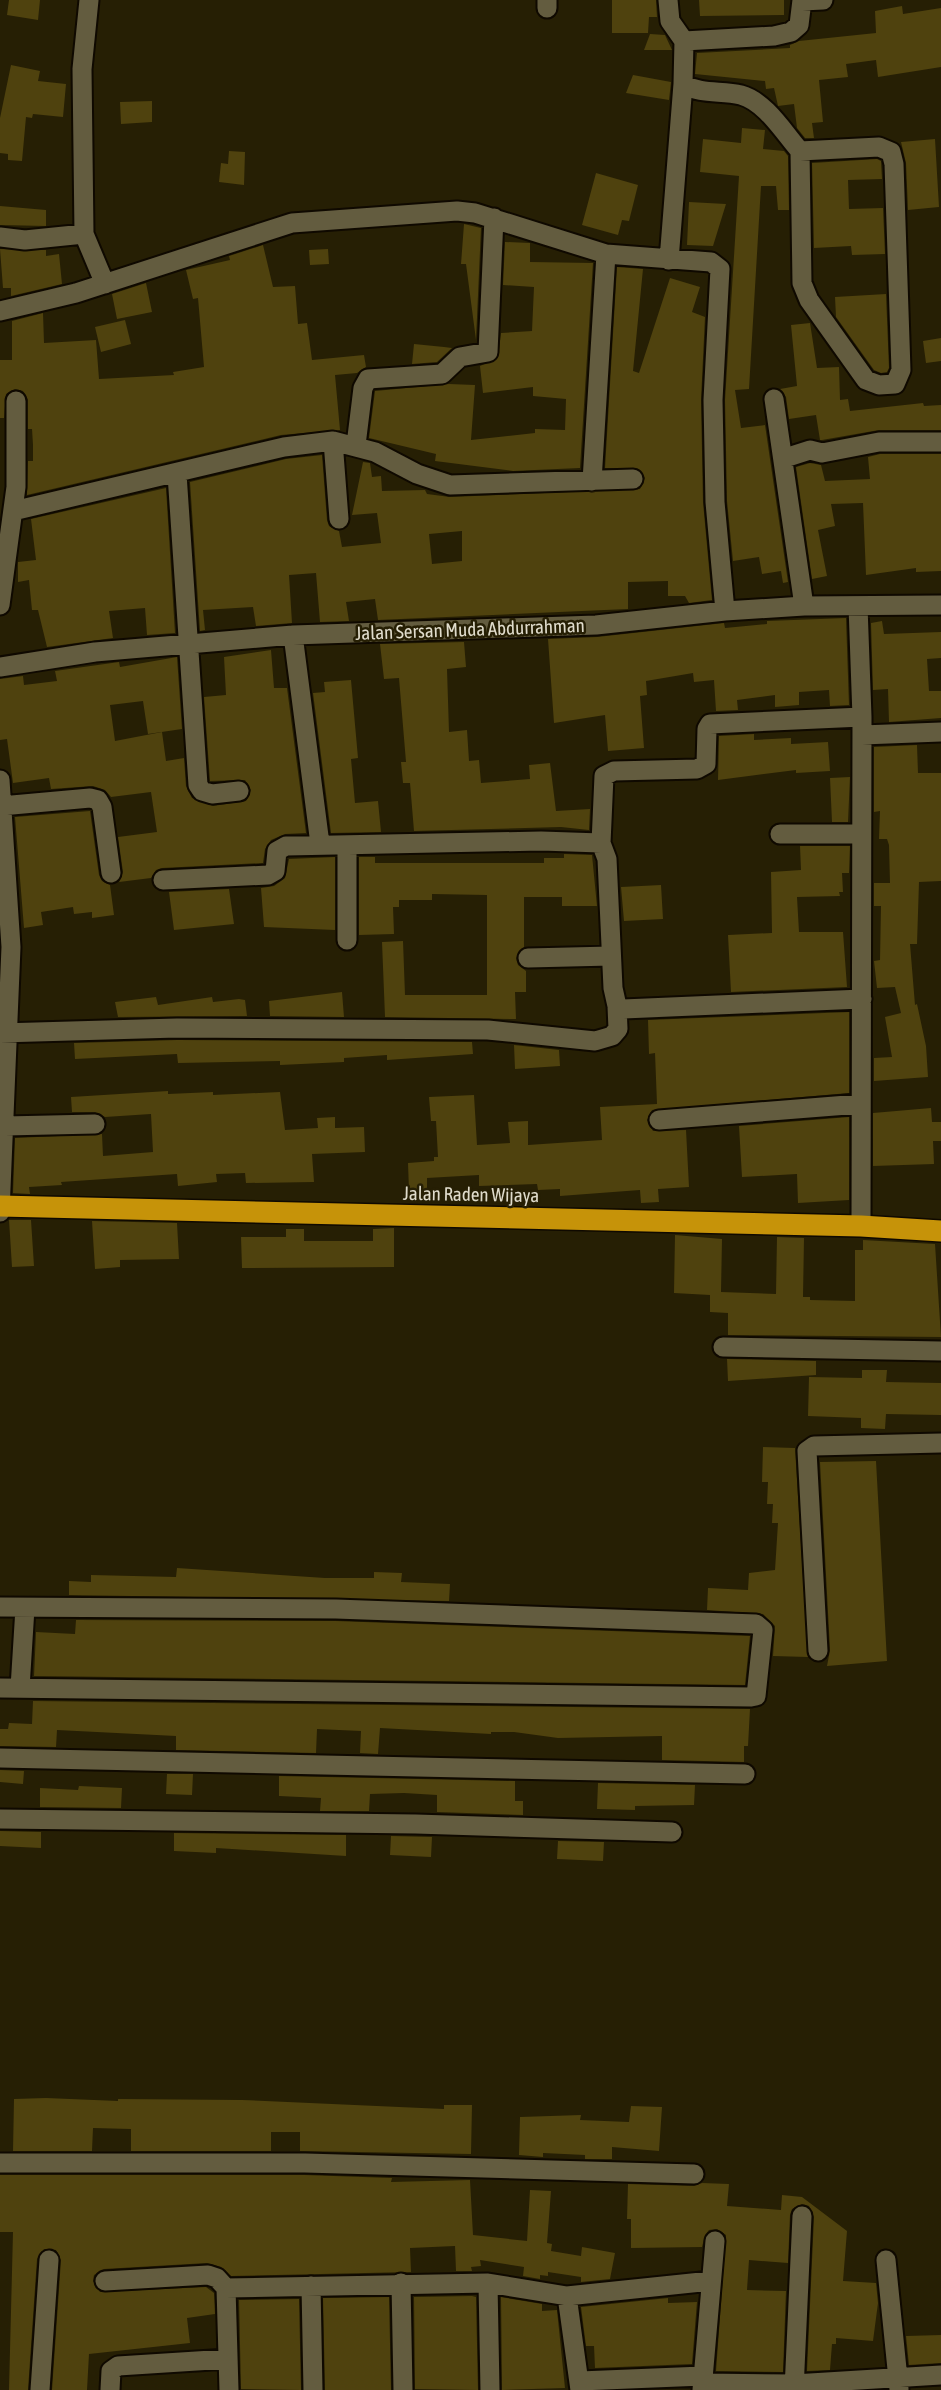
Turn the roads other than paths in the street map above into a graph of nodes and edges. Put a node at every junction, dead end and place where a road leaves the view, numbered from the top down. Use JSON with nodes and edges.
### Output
{"nodes":[{"id":1,"x":89,"y":0,"type":"edge"},
{"id":2,"x":668,"y":0,"type":"edge"},
{"id":3,"x":802,"y":0,"type":"edge"},
{"id":4,"x":823,"y":0,"type":"edge"},
{"id":5,"x":684,"y":41,"type":"junction"},
{"id":6,"x":683,"y":84,"type":"junction"},
{"id":7,"x":800,"y":152,"type":"junction"},
{"id":8,"x":494,"y":219,"type":"junction"},
{"id":9,"x":84,"y":234,"type":"junction"},
{"id":10,"x":0,"y":237,"type":"edge"},
{"id":11,"x":606,"y":254,"type":"junction"},
{"id":12,"x":669,"y":254,"type":"junction"},
{"id":13,"x":103,"y":278,"type":"junction"},
{"id":14,"x":0,"y":311,"type":"edge"},
{"id":15,"x":774,"y":400,"type":"dead end"},
{"id":16,"x":16,"y":401,"type":"dead end"},
{"id":17,"x":333,"y":441,"type":"junction"},
{"id":18,"x":941,"y":442,"type":"edge"},
{"id":19,"x":356,"y":445,"type":"junction"},
{"id":20,"x":785,"y":458,"type":"junction"},
{"id":21,"x":177,"y":474,"type":"junction"},
{"id":22,"x":633,"y":479,"type":"dead end"},
{"id":23,"x":592,"y":481,"type":"junction"},
{"id":24,"x":13,"y":512,"type":"junction"},
{"id":25,"x":339,"y":519,"type":"dead end"},
{"id":26,"x":0,"y":605,"type":"edge"},
{"id":27,"x":941,"y":605,"type":"edge"},
{"id":28,"x":804,"y":606,"type":"junction"},
{"id":29,"x":858,"y":606,"type":"junction"},
{"id":30,"x":725,"y":611,"type":"junction"},
{"id":31,"x":293,"y":635,"type":"junction"},
{"id":32,"x":188,"y":644,"type":"junction"},
{"id":33,"x":0,"y":667,"type":"edge"},
{"id":34,"x":862,"y":727,"type":"junction"},
{"id":35,"x":941,"y":733,"type":"edge"},
{"id":36,"x":0,"y":780,"type":"edge"},
{"id":37,"x":239,"y":791,"type":"dead end"},
{"id":38,"x":1,"y":806,"type":"edge"},
{"id":39,"x":780,"y":834,"type":"dead end"},
{"id":40,"x":862,"y":835,"type":"junction"},
{"id":41,"x":601,"y":843,"type":"junction"},
{"id":42,"x":320,"y":844,"type":"junction"},
{"id":43,"x":347,"y":846,"type":"junction"},
{"id":44,"x":2,"y":870,"type":"edge"},
{"id":45,"x":111,"y":873,"type":"dead end"},
{"id":46,"x":163,"y":880,"type":"dead end"},
{"id":47,"x":346,"y":940,"type":"dead end"},
{"id":48,"x":611,"y":957,"type":"junction"},
{"id":49,"x":528,"y":958,"type":"dead end"},
{"id":50,"x":862,"y":999,"type":"junction"},
{"id":51,"x":617,"y":1006,"type":"junction"},
{"id":52,"x":4,"y":1033,"type":"edge"},
{"id":53,"x":860,"y":1104,"type":"junction"},
{"id":54,"x":659,"y":1120,"type":"dead end"},
{"id":55,"x":95,"y":1124,"type":"dead end"},
{"id":56,"x":5,"y":1126,"type":"junction"},
{"id":57,"x":0,"y":1206,"type":"edge"},
{"id":58,"x":0,"y":1212,"type":"edge"},
{"id":59,"x":861,"y":1226,"type":"junction"},
{"id":60,"x":941,"y":1231,"type":"edge"},
{"id":61,"x":723,"y":1348,"type":"dead end"},
{"id":62,"x":941,"y":1351,"type":"edge"},
{"id":63,"x":941,"y":1443,"type":"edge"},
{"id":64,"x":0,"y":1607,"type":"edge"},
{"id":65,"x":25,"y":1608,"type":"junction"},
{"id":66,"x":818,"y":1651,"type":"dead end"},
{"id":67,"x":0,"y":1688,"type":"edge"},
{"id":68,"x":20,"y":1688,"type":"junction"},
{"id":69,"x":0,"y":1758,"type":"edge"},
{"id":70,"x":745,"y":1774,"type":"dead end"},
{"id":71,"x":0,"y":1819,"type":"edge"},
{"id":72,"x":672,"y":1832,"type":"dead end"},
{"id":73,"x":0,"y":2163,"type":"edge"},
{"id":74,"x":694,"y":2174,"type":"dead end"},
{"id":75,"x":802,"y":2216,"type":"dead end"},
{"id":76,"x":715,"y":2241,"type":"dead end"},
{"id":77,"x":49,"y":2260,"type":"dead end"},
{"id":78,"x":886,"y":2260,"type":"dead end"},
{"id":79,"x":105,"y":2281,"type":"dead end"},
{"id":80,"x":711,"y":2281,"type":"junction"},
{"id":81,"x":401,"y":2283,"type":"junction"},
{"id":82,"x":488,"y":2283,"type":"junction"},
{"id":83,"x":311,"y":2286,"type":"junction"},
{"id":84,"x":226,"y":2288,"type":"junction"},
{"id":85,"x":567,"y":2296,"type":"junction"},
{"id":86,"x":228,"y":2359,"type":"junction"},
{"id":87,"x":941,"y":2375,"type":"edge"},
{"id":88,"x":702,"y":2383,"type":"edge"},
{"id":89,"x":898,"y":2384,"type":"edge"},
{"id":90,"x":580,"y":2386,"type":"edge"},
{"id":91,"x":794,"y":2387,"type":"edge"},
{"id":92,"x":40,"y":2390,"type":"edge"},
{"id":93,"x":110,"y":2390,"type":"edge"},
{"id":94,"x":229,"y":2390,"type":"edge"},
{"id":95,"x":313,"y":2390,"type":"edge"},
{"id":96,"x":403,"y":2390,"type":"edge"},
{"id":97,"x":490,"y":2390,"type":"edge"}],
"edges":[{"from":1,"to":9,"type":"street"},
{"from":2,"to":5,"type":"street"},
{"from":3,"to":4,"type":"street"},
{"from":3,"to":5,"type":"street"},
{"from":5,"to":6,"type":"street"},
{"from":6,"to":7,"type":"street"},
{"from":6,"to":12,"type":"street"},
{"from":7,"to":7,"type":"street"},
{"from":8,"to":11,"type":"street"},
{"from":8,"to":13,"type":"street"},
{"from":8,"to":19,"type":"street"},
{"from":9,"to":10,"type":"street"},
{"from":9,"to":13,"type":"street"},
{"from":11,"to":12,"type":"street"},
{"from":11,"to":23,"type":"street"},
{"from":12,"to":30,"type":"street"},
{"from":13,"to":14,"type":"street"},
{"from":15,"to":20,"type":"street"},
{"from":16,"to":24,"type":"street"},
{"from":17,"to":19,"type":"street"},
{"from":17,"to":21,"type":"street"},
{"from":17,"to":25,"type":"street"},
{"from":18,"to":20,"type":"street"},
{"from":19,"to":23,"type":"street"},
{"from":20,"to":28,"type":"street"},
{"from":21,"to":24,"type":"street"},
{"from":21,"to":32,"type":"street"},
{"from":22,"to":23,"type":"street"},
{"from":24,"to":26,"type":"street"},
{"from":27,"to":29,"type":"street","name":"Jalan Sersan Muda Abdurrahman"},
{"from":28,"to":29,"type":"street","name":"Jalan Sersan Muda Abdurrahman"},
{"from":28,"to":30,"type":"street","name":"Jalan Sersan Muda Abdurrahman"},
{"from":29,"to":34,"type":"street"},
{"from":30,"to":31,"type":"street","name":"Jalan Sersan Muda Abdurrahman"},
{"from":31,"to":32,"type":"street","name":"Jalan Sersan Muda Abdurrahman"},
{"from":31,"to":42,"type":"street"},
{"from":32,"to":33,"type":"street","name":"Jalan Sersan Muda Abdurrahman"},
{"from":32,"to":37,"type":"street"},
{"from":34,"to":35,"type":"street"},
{"from":34,"to":40,"type":"street"},
{"from":34,"to":41,"type":"street"},
{"from":36,"to":38,"type":"street"},
{"from":38,"to":44,"type":"street"},
{"from":38,"to":45,"type":"street"},
{"from":39,"to":40,"type":"street"},
{"from":40,"to":50,"type":"street"},
{"from":41,"to":43,"type":"street"},
{"from":41,"to":48,"type":"street"},
{"from":42,"to":43,"type":"street"},
{"from":42,"to":46,"type":"street"},
{"from":43,"to":47,"type":"street"},
{"from":44,"to":52,"type":"street"},
{"from":48,"to":49,"type":"street"},
{"from":48,"to":51,"type":"street"},
{"from":50,"to":51,"type":"street"},
{"from":50,"to":53,"type":"street"},
{"from":51,"to":52,"type":"street"},
{"from":52,"to":56,"type":"street"},
{"from":53,"to":54,"type":"street"},
{"from":53,"to":59,"type":"street"},
{"from":55,"to":56,"type":"street"},
{"from":56,"to":57,"type":"street"},
{"from":57,"to":58,"type":"street"},
{"from":57,"to":59,"type":"highway","name":"Jalan Raden Wijaya"},
{"from":59,"to":60,"type":"highway","name":"Jalan Raden Wijaya"},
{"from":61,"to":62,"type":"street"},
{"from":63,"to":66,"type":"street"},
{"from":64,"to":65,"type":"street"},
{"from":65,"to":68,"type":"street"},
{"from":65,"to":68,"type":"street"},
{"from":67,"to":68,"type":"street"},
{"from":69,"to":70,"type":"street"},
{"from":71,"to":72,"type":"street"},
{"from":73,"to":74,"type":"street"},
{"from":75,"to":91,"type":"street"},
{"from":76,"to":80,"type":"street"},
{"from":77,"to":92,"type":"street"},
{"from":78,"to":89,"type":"street"},
{"from":79,"to":84,"type":"street"},
{"from":80,"to":85,"type":"street"},
{"from":80,"to":88,"type":"street"},
{"from":81,"to":82,"type":"street"},
{"from":81,"to":83,"type":"street"},
{"from":81,"to":96,"type":"street"},
{"from":82,"to":85,"type":"street"},
{"from":82,"to":97,"type":"street"},
{"from":83,"to":84,"type":"street"},
{"from":83,"to":95,"type":"street"},
{"from":84,"to":86,"type":"street"},
{"from":85,"to":90,"type":"street"},
{"from":86,"to":93,"type":"street"},
{"from":86,"to":94,"type":"street"},
{"from":87,"to":89,"type":"street"},
{"from":88,"to":90,"type":"street"},
{"from":88,"to":91,"type":"street"},
{"from":89,"to":91,"type":"street"}]}
